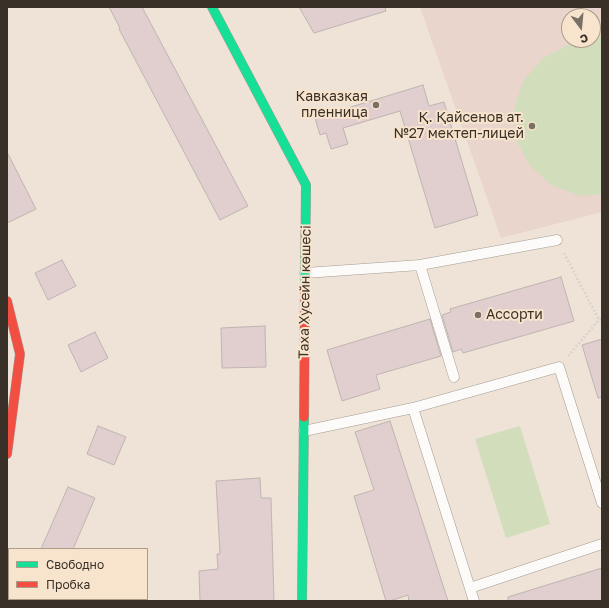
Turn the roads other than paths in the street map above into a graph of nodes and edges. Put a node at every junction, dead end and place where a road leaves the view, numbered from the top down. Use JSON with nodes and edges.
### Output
{"nodes":[{"id":1,"x":212,"y":7,"type":"edge"},
{"id":2,"x":557,"y":240,"type":"road end"},
{"id":3,"x":420,"y":265,"type":"junction"},
{"id":4,"x":305,"y":273,"type":"junction"},
{"id":5,"x":7,"y":300,"type":"edge"},
{"id":6,"x":454,"y":377,"type":"dead end"},
{"id":7,"x":10,"y":406,"type":"edge"},
{"id":8,"x":413,"y":408,"type":"junction"},
{"id":9,"x":304,"y":432,"type":"junction"},
{"id":10,"x":7,"y":454,"type":"edge"},
{"id":11,"x":602,"y":503,"type":"edge"},
{"id":12,"x":602,"y":544,"type":"edge"},
{"id":13,"x":470,"y":588,"type":"junction"},
{"id":14,"x":302,"y":601,"type":"edge"},
{"id":15,"x":474,"y":601,"type":"edge"}],
"edges":[{"from":1,"to":4,"type":"street","name":"Таха Хусейн көшесі"},
{"from":2,"to":3,"type":"lane"},
{"from":3,"to":4,"type":"lane"},
{"from":3,"to":6,"type":"lane"},
{"from":4,"to":9,"type":"street","name":"Таха Хусейн көшесі"},
{"from":5,"to":7,"type":"street"},
{"from":7,"to":10,"type":"street"},
{"from":8,"to":9,"type":"lane"},
{"from":8,"to":11,"type":"lane"},
{"from":8,"to":13,"type":"lane"},
{"from":9,"to":14,"type":"street","name":"Таха Хусейн көшесі"},
{"from":12,"to":13,"type":"lane"},
{"from":13,"to":15,"type":"lane"}]}
